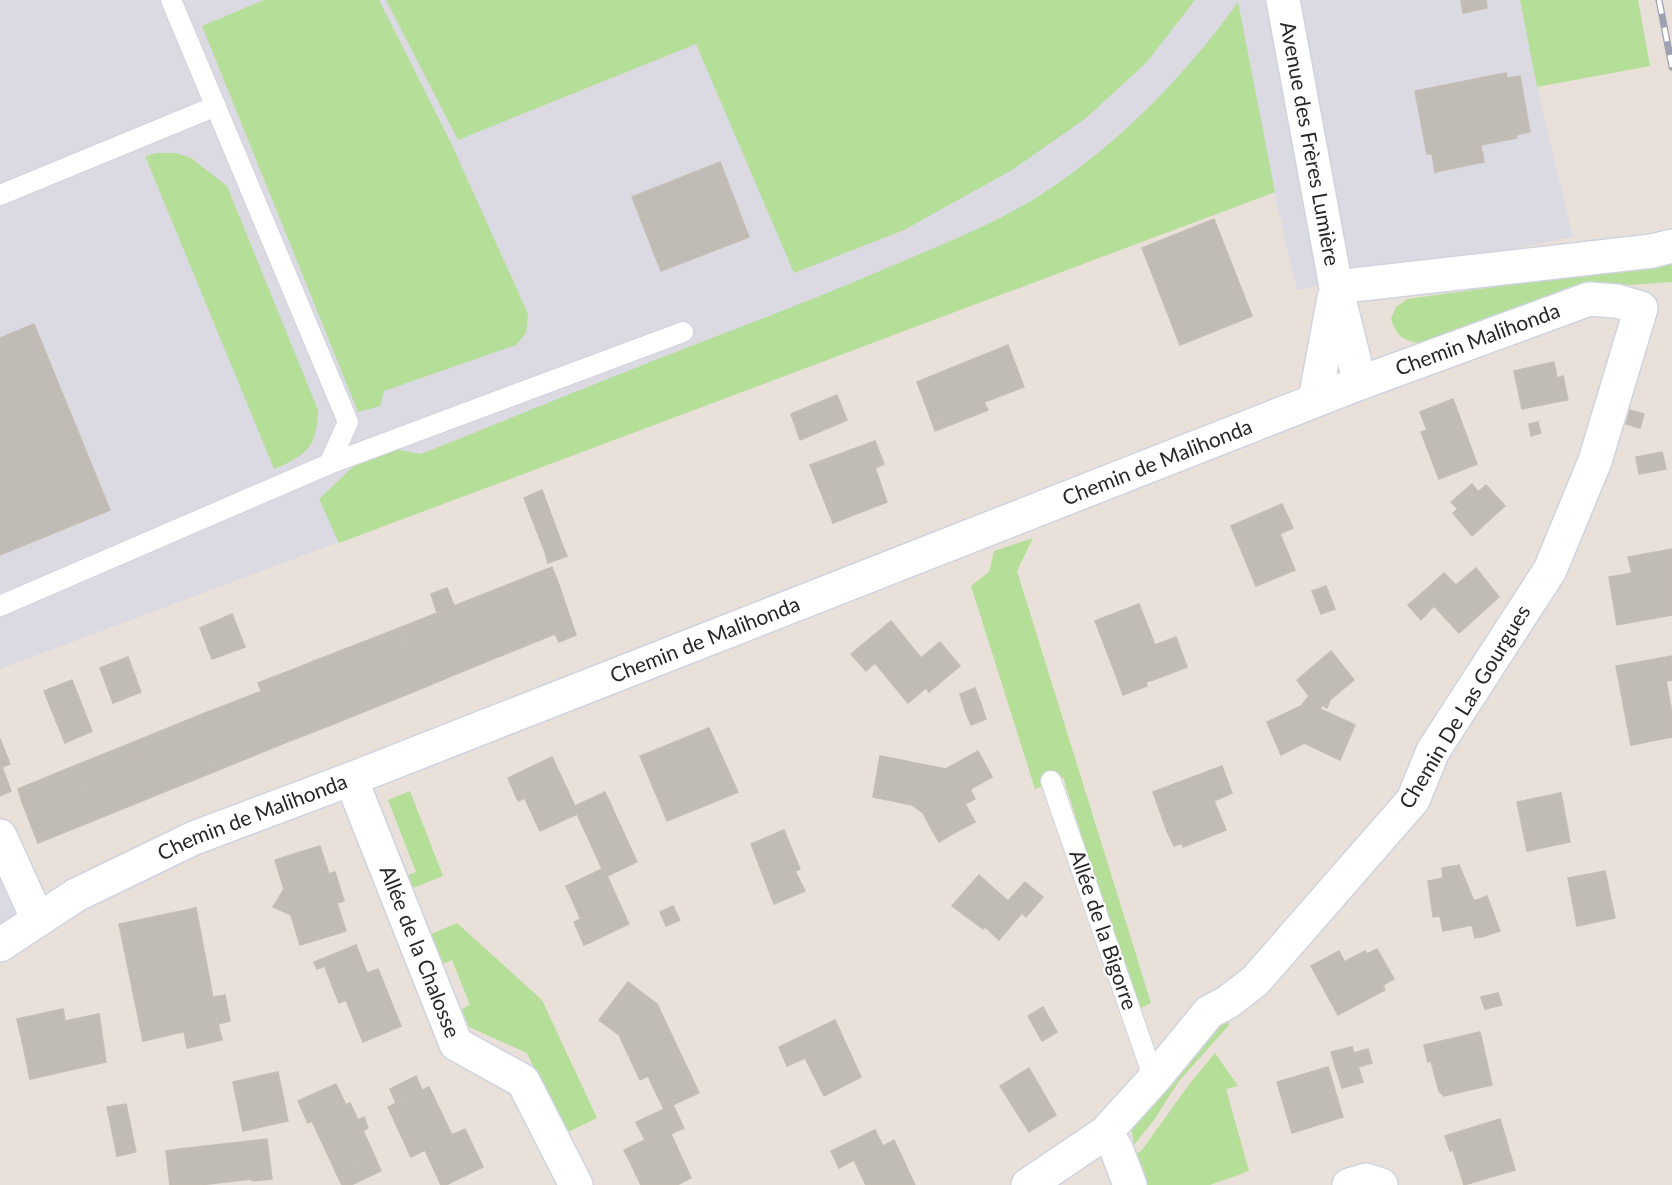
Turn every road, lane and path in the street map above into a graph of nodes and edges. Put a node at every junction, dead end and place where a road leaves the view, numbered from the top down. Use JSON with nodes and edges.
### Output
{"nodes":[{"id":1,"x":171,"y":0,"type":"edge"},
{"id":2,"x":1283,"y":0,"type":"edge"},
{"id":3,"x":216,"y":106,"type":"junction"},
{"id":4,"x":0,"y":195,"type":"edge"},
{"id":5,"x":1672,"y":246,"type":"edge"},
{"id":6,"x":1336,"y":288,"type":"junction"},
{"id":7,"x":1641,"y":308,"type":"joint"},
{"id":8,"x":683,"y":332,"type":"dead end"},
{"id":9,"x":1360,"y":383,"type":"junction"},
{"id":10,"x":1315,"y":400,"type":"junction"},
{"id":11,"x":329,"y":464,"type":"junction"},
{"id":12,"x":0,"y":606,"type":"edge"},
{"id":13,"x":351,"y":779,"type":"junction"},
{"id":14,"x":1051,"y":781,"type":"dead end"},
{"id":15,"x":0,"y":836,"type":"edge"},
{"id":16,"x":38,"y":920,"type":"junction"},
{"id":17,"x":0,"y":945,"type":"edge"},
{"id":18,"x":1154,"y":1079,"type":"junction"},
{"id":19,"x":1105,"y":1133,"type":"junction"},
{"id":20,"x":576,"y":1185,"type":"edge"},
{"id":21,"x":1028,"y":1185,"type":"edge"},
{"id":22,"x":1130,"y":1185,"type":"edge"},
{"id":23,"x":1349,"y":1185,"type":"edge"},
{"id":24,"x":1381,"y":1185,"type":"edge"}],
"edges":[{"from":1,"to":3,"type":"lane"},
{"from":2,"to":6,"type":"street","name":"Avenue des Frères Lumière"},
{"from":3,"to":4,"type":"lane"},
{"from":3,"to":11,"type":"lane"},
{"from":5,"to":6,"type":"street"},
{"from":6,"to":9,"type":"street"},
{"from":6,"to":10,"type":"street"},
{"from":7,"to":9,"type":"street","name":"Chemin Malihonda"},
{"from":7,"to":18,"type":"street","name":"Chemin De Las Gourgues"},
{"from":8,"to":11,"type":"lane"},
{"from":9,"to":10,"type":"street","name":"Chemin Malihonda"},
{"from":10,"to":13,"type":"street","name":"Chemin de Malihonda"},
{"from":11,"to":12,"type":"lane"},
{"from":13,"to":16,"type":"street","name":"Chemin de Malihonda"},
{"from":13,"to":20,"type":"street","name":"Allée de la Chalosse"},
{"from":14,"to":18,"type":"lane","name":"Allée de la Bigorre"},
{"from":15,"to":16,"type":"street"},
{"from":16,"to":17,"type":"street","name":"Chemin de Malihonda"},
{"from":18,"to":19,"type":"street","name":"Chemin De Las Gourgues"},
{"from":19,"to":21,"type":"street","name":"Chemin De Las Gourgues"},
{"from":19,"to":22,"type":"street"},
{"from":23,"to":24,"type":"street"}]}
